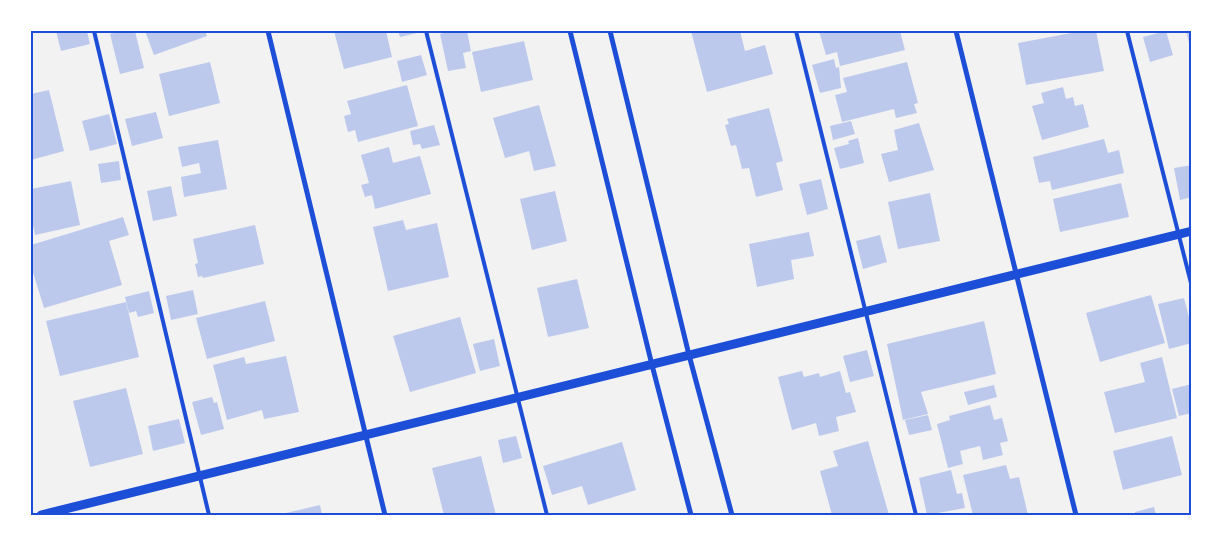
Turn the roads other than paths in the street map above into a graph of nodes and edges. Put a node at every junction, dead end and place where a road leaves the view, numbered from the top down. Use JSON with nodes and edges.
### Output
{"nodes":[{"id":1,"x":94,"y":31,"type":"edge"},
{"id":2,"x":268,"y":31,"type":"edge"},
{"id":3,"x":426,"y":31,"type":"edge"},
{"id":4,"x":570,"y":31,"type":"edge"},
{"id":5,"x":610,"y":31,"type":"edge"},
{"id":6,"x":796,"y":31,"type":"edge"},
{"id":7,"x":956,"y":31,"type":"edge"},
{"id":8,"x":1127,"y":31,"type":"edge"},
{"id":9,"x":1192,"y":232,"type":"edge"},
{"id":10,"x":1178,"y":235,"type":"junction"},
{"id":11,"x":1016,"y":275,"type":"junction"},
{"id":12,"x":1192,"y":287,"type":"edge"},
{"id":13,"x":866,"y":311,"type":"junction"},
{"id":14,"x":689,"y":355,"type":"junction"},
{"id":15,"x":652,"y":365,"type":"junction"},
{"id":16,"x":518,"y":397,"type":"junction"},
{"id":17,"x":366,"y":434,"type":"junction"},
{"id":18,"x":200,"y":476,"type":"junction"},
{"id":19,"x":41,"y":515,"type":"edge"},
{"id":20,"x":210,"y":515,"type":"edge"},
{"id":21,"x":385,"y":515,"type":"edge"},
{"id":22,"x":547,"y":515,"type":"edge"},
{"id":23,"x":691,"y":515,"type":"edge"},
{"id":24,"x":732,"y":515,"type":"edge"},
{"id":25,"x":916,"y":515,"type":"edge"},
{"id":26,"x":1076,"y":515,"type":"edge"}],
"edges":[{"from":1,"to":18,"type":"lane"},
{"from":2,"to":17,"type":"street"},
{"from":3,"to":16,"type":"lane"},
{"from":4,"to":15,"type":"street"},
{"from":5,"to":14,"type":"street"},
{"from":6,"to":13,"type":"lane"},
{"from":7,"to":11,"type":"street"},
{"from":8,"to":10,"type":"lane"},
{"from":9,"to":10,"type":"street"},
{"from":10,"to":11,"type":"street"},
{"from":10,"to":12,"type":"lane"},
{"from":11,"to":13,"type":"street"},
{"from":11,"to":26,"type":"street"},
{"from":13,"to":14,"type":"street"},
{"from":13,"to":25,"type":"lane"},
{"from":14,"to":15,"type":"street"},
{"from":14,"to":24,"type":"street"},
{"from":15,"to":16,"type":"street"},
{"from":15,"to":23,"type":"street"},
{"from":16,"to":17,"type":"street"},
{"from":16,"to":22,"type":"lane"},
{"from":17,"to":18,"type":"street"},
{"from":17,"to":21,"type":"street"},
{"from":18,"to":19,"type":"street"},
{"from":18,"to":20,"type":"lane"}]}
